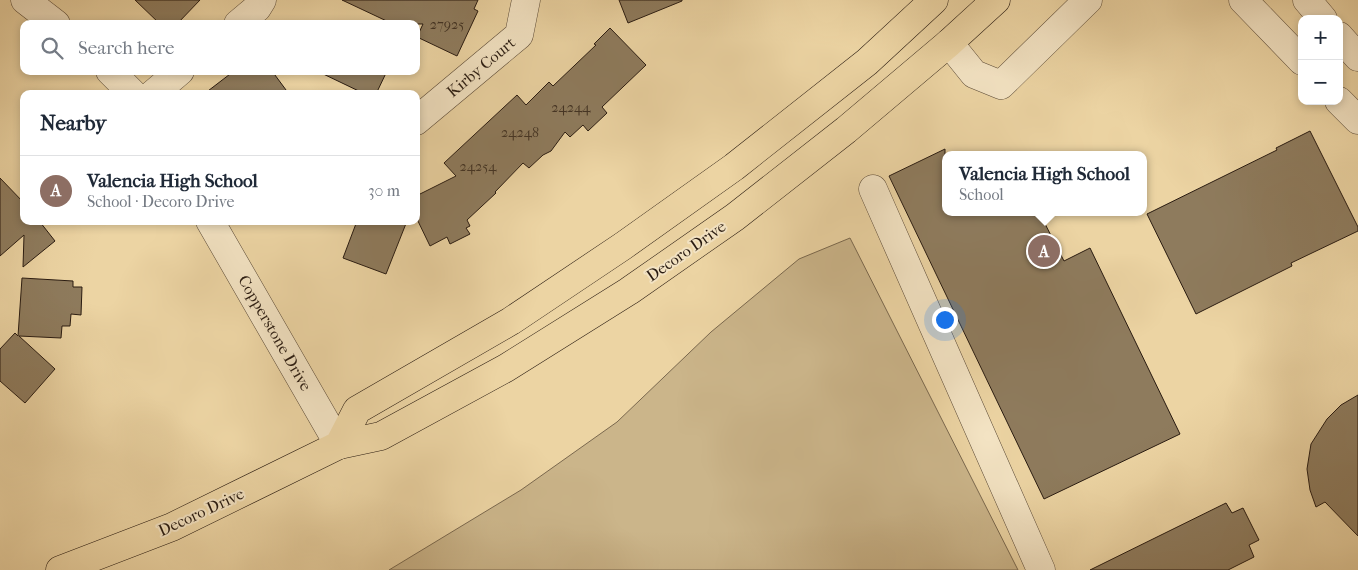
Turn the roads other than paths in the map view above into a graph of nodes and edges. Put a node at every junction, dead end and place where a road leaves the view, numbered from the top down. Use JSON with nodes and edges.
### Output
{"nodes":[{"id":1,"x":25,"y":0,"type":"edge"},
{"id":2,"x":262,"y":0,"type":"edge"},
{"id":3,"x":526,"y":0,"type":"edge"},
{"id":4,"x":934,"y":0,"type":"edge"},
{"id":5,"x":996,"y":0,"type":"edge"},
{"id":6,"x":1088,"y":0,"type":"edge"},
{"id":7,"x":1243,"y":0,"type":"edge"},
{"id":8,"x":1306,"y":0,"type":"edge"},
{"id":9,"x":1319,"y":15,"type":"edge"},
{"id":10,"x":51,"y":20,"type":"edge"},
{"id":11,"x":243,"y":20,"type":"edge"},
{"id":12,"x":1343,"y":40,"type":"edge"},
{"id":13,"x":949,"y":43,"type":"junction"},
{"id":14,"x":1358,"y":57,"type":"edge"},
{"id":15,"x":1301,"y":60,"type":"edge"},
{"id":16,"x":114,"y":75,"type":"edge"},
{"id":17,"x":175,"y":75,"type":"edge"},
{"id":18,"x":129,"y":90,"type":"edge"},
{"id":19,"x":158,"y":90,"type":"edge"},
{"id":20,"x":1343,"y":105,"type":"edge"},
{"id":21,"x":420,"y":118,"type":"edge"},
{"id":22,"x":1358,"y":120,"type":"edge"},
{"id":23,"x":873,"y":189,"type":"dead end"},
{"id":24,"x":212,"y":225,"type":"edge"},
{"id":25,"x":339,"y":445,"type":"junction"},
{"id":26,"x":60,"y":570,"type":"edge"},
{"id":27,"x":1042,"y":570,"type":"edge"}],
"edges":[{"from":1,"to":10,"type":"street"},
{"from":2,"to":11,"type":"street"},
{"from":3,"to":21,"type":"street","name":"Kirby Court"},
{"from":4,"to":25,"type":"main road"},
{"from":5,"to":13,"type":"main road","name":"Decoro Drive"},
{"from":6,"to":13,"type":"street"},
{"from":7,"to":15,"type":"street"},
{"from":8,"to":9,"type":"street"},
{"from":12,"to":14,"type":"street"},
{"from":13,"to":25,"type":"main road","name":"Decoro Drive"},
{"from":16,"to":18,"type":"street"},
{"from":17,"to":19,"type":"street"},
{"from":20,"to":22,"type":"street"},
{"from":23,"to":27,"type":"street"},
{"from":24,"to":25,"type":"street","name":"Copperstone Drive"},
{"from":25,"to":26,"type":"main road","name":"Decoro Drive"}]}
